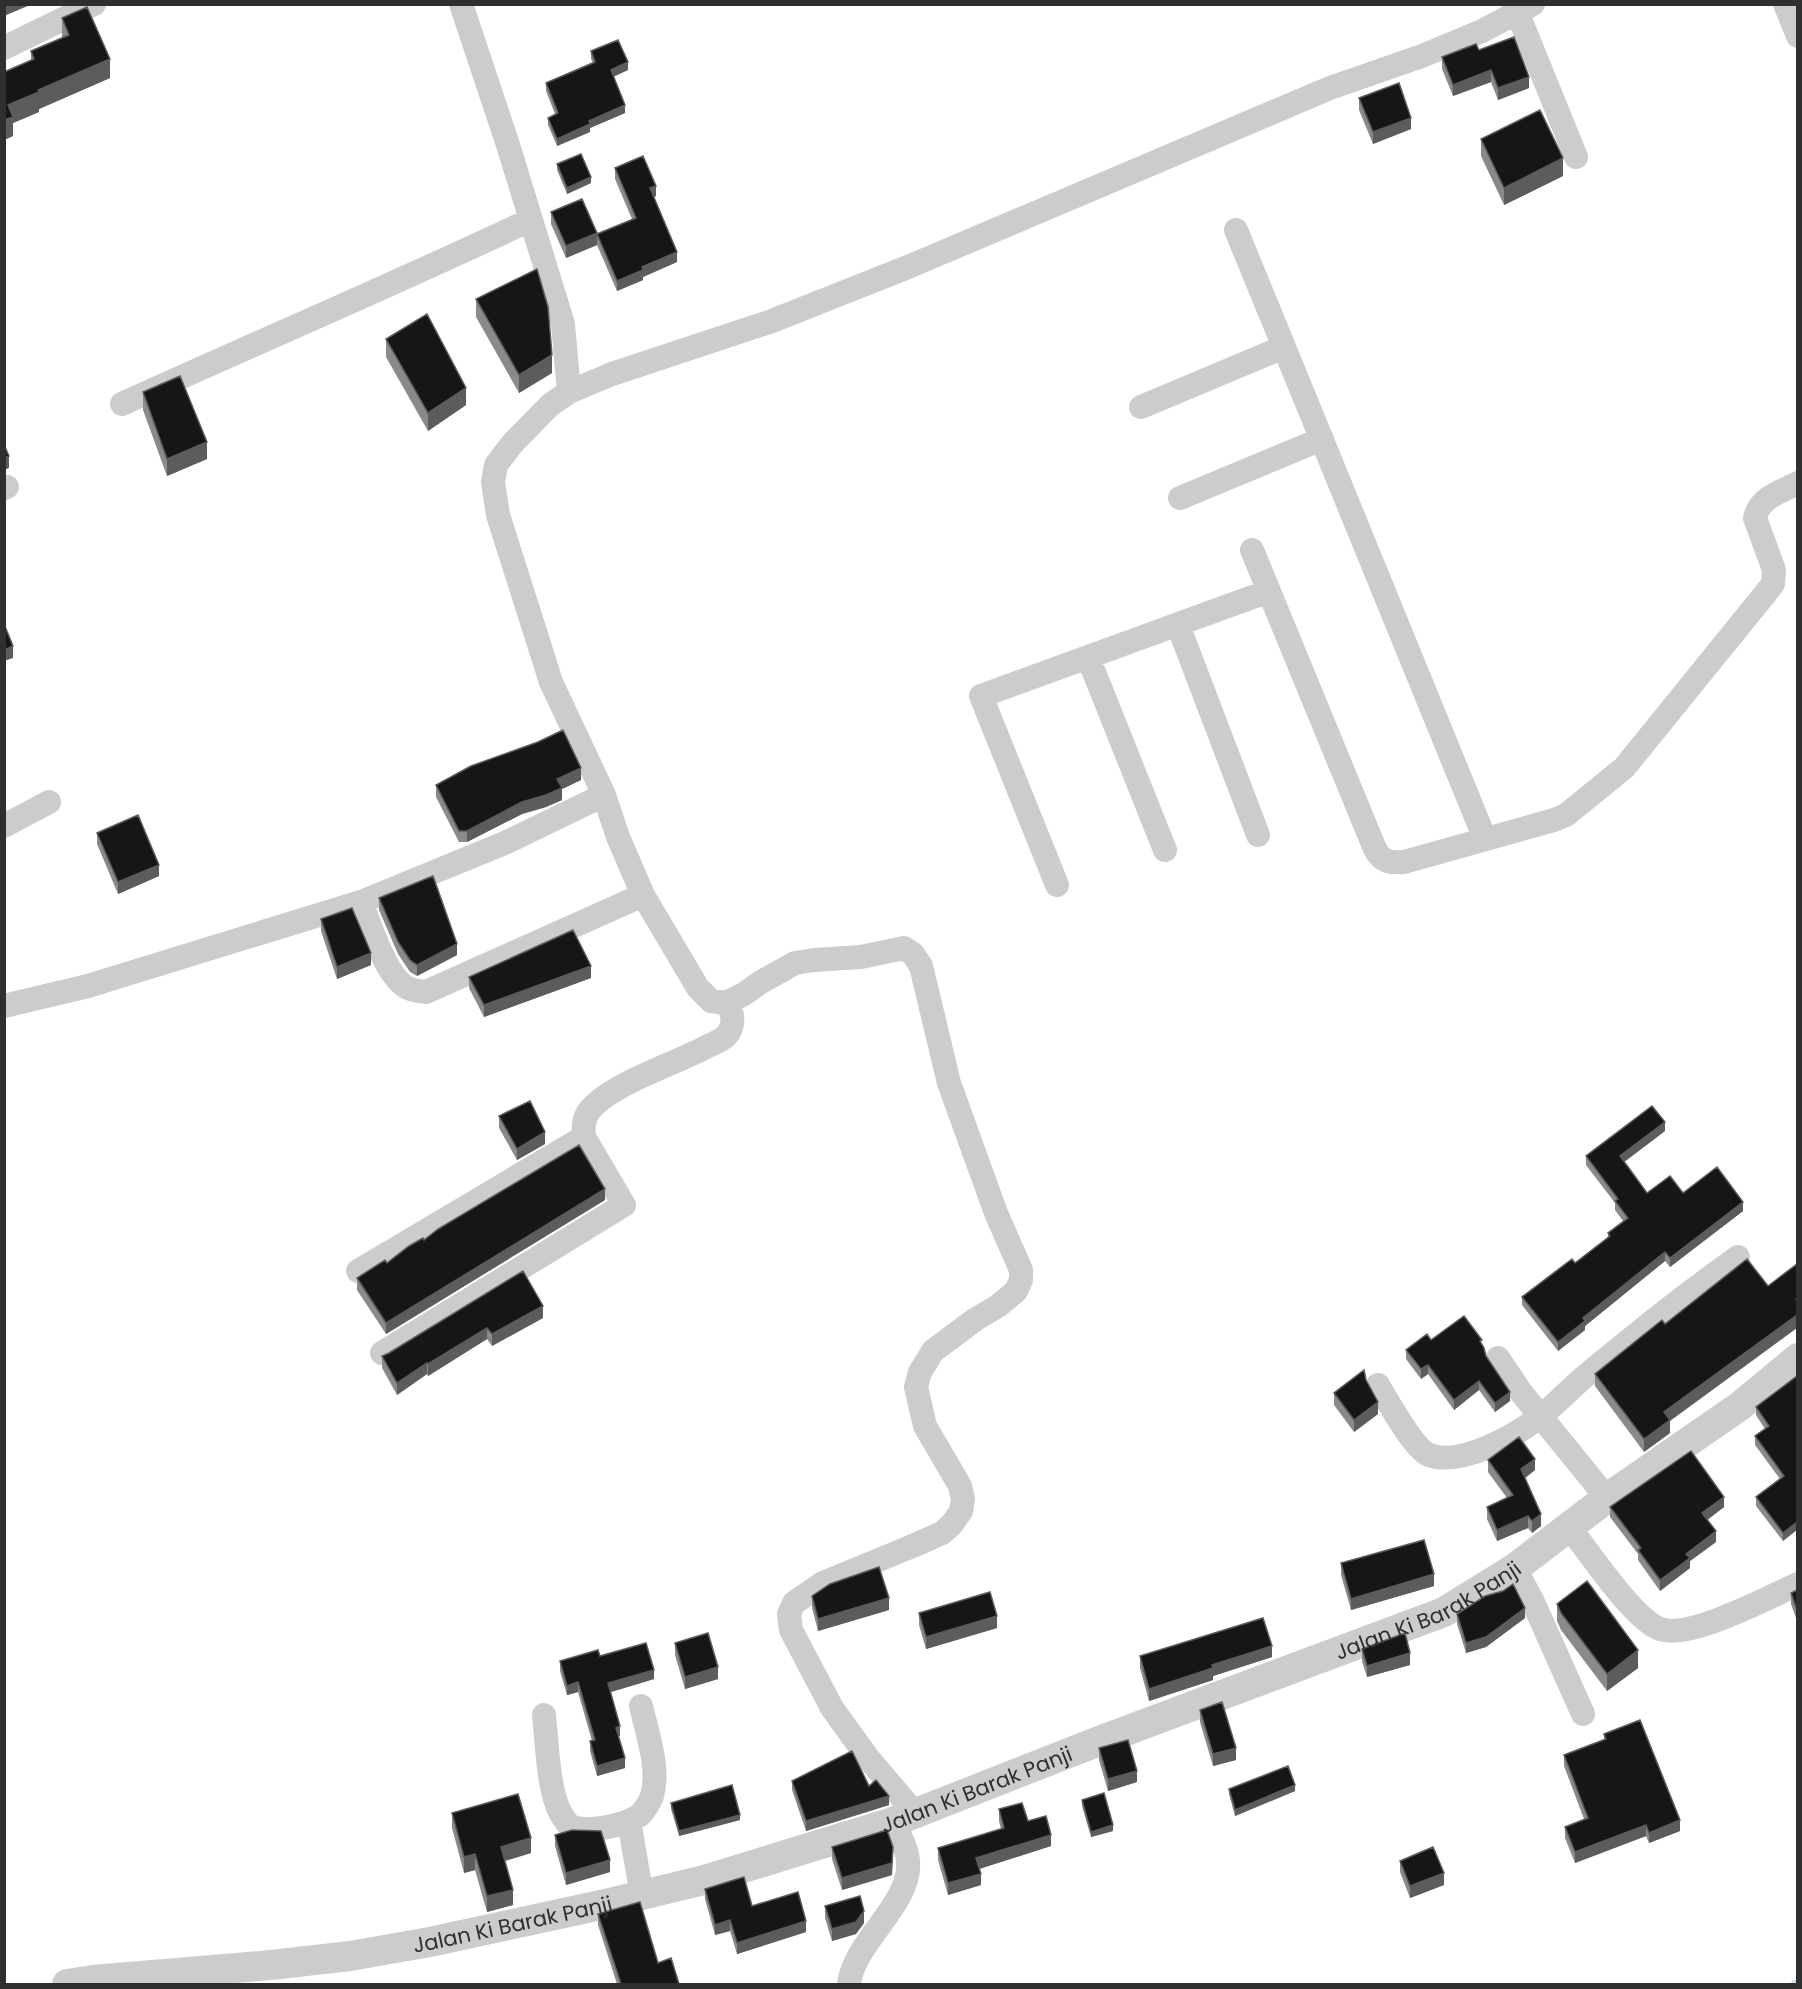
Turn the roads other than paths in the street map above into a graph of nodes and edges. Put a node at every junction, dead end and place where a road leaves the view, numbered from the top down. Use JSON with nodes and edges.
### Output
{"nodes":[{"id":1,"x":94,"y":4,"type":"edge"},
{"id":2,"x":461,"y":4,"type":"edge"},
{"id":3,"x":1785,"y":4,"type":"edge"},
{"id":4,"x":1526,"y":9,"type":"edge"},
{"id":5,"x":1797,"y":36,"type":"edge"},
{"id":6,"x":4,"y":48,"type":"edge"},
{"id":7,"x":1576,"y":157,"type":"dead end"},
{"id":8,"x":530,"y":220,"type":"junction"},
{"id":9,"x":1236,"y":230,"type":"dead end"},
{"id":10,"x":1284,"y":347,"type":"junction"},
{"id":11,"x":569,"y":392,"type":"junction"},
{"id":12,"x":122,"y":404,"type":"dead end"},
{"id":13,"x":1141,"y":407,"type":"dead end"},
{"id":14,"x":1322,"y":440,"type":"junction"},
{"id":15,"x":1797,"y":483,"type":"edge"},
{"id":16,"x":1180,"y":498,"type":"dead end"},
{"id":17,"x":1252,"y":550,"type":"dead end"},
{"id":18,"x":1269,"y":591,"type":"junction"},
{"id":19,"x":1178,"y":625,"type":"junction"},
{"id":20,"x":1088,"y":657,"type":"junction"},
{"id":21,"x":604,"y":795,"type":"junction"},
{"id":22,"x":49,"y":802,"type":"dead end"},
{"id":23,"x":4,"y":826,"type":"edge"},
{"id":24,"x":1258,"y":835,"type":"dead end"},
{"id":25,"x":1485,"y":840,"type":"junction"},
{"id":26,"x":1165,"y":850,"type":"dead end"},
{"id":27,"x":1057,"y":885,"type":"dead end"},
{"id":28,"x":643,"y":895,"type":"junction"},
{"id":29,"x":361,"y":902,"type":"junction"},
{"id":30,"x":726,"y":1003,"type":"junction"},
{"id":31,"x":4,"y":1006,"type":"edge"},
{"id":32,"x":584,"y":1137,"type":"junction"},
{"id":33,"x":1738,"y":1257,"type":"dead end"},
{"id":34,"x":358,"y":1271,"type":"dead end"},
{"id":35,"x":382,"y":1353,"type":"edge"},
{"id":36,"x":1498,"y":1358,"type":"dead end"},
{"id":37,"x":1797,"y":1358,"type":"edge"},
{"id":38,"x":1378,"y":1385,"type":"dead end"},
{"id":39,"x":1541,"y":1416,"type":"junction"},
{"id":40,"x":1607,"y":1498,"type":"junction"},
{"id":41,"x":1569,"y":1527,"type":"junction"},
{"id":42,"x":1515,"y":1568,"type":"junction"},
{"id":43,"x":1797,"y":1584,"type":"edge"},
{"id":44,"x":641,"y":1706,"type":"dead end"},
{"id":45,"x":1583,"y":1714,"type":"dead end"},
{"id":46,"x":544,"y":1715,"type":"dead end"},
{"id":47,"x":904,"y":1817,"type":"junction"},
{"id":48,"x":629,"y":1821,"type":"junction"},
{"id":49,"x":642,"y":1896,"type":"junction"},
{"id":50,"x":68,"y":1984,"type":"edge"},
{"id":51,"x":849,"y":1984,"type":"edge"}],
"edges":[{"from":1,"to":6,"type":"street"},
{"from":2,"to":8,"type":"street"},
{"from":3,"to":5,"type":"street"},
{"from":4,"to":7,"type":"street"},
{"from":4,"to":11,"type":"street"},
{"from":8,"to":11,"type":"street"},
{"from":8,"to":12,"type":"street"},
{"from":9,"to":10,"type":"street"},
{"from":10,"to":13,"type":"street"},
{"from":10,"to":14,"type":"street"},
{"from":11,"to":21,"type":"street"},
{"from":14,"to":16,"type":"street"},
{"from":14,"to":25,"type":"street"},
{"from":15,"to":25,"type":"street"},
{"from":17,"to":18,"type":"street"},
{"from":18,"to":19,"type":"street"},
{"from":18,"to":25,"type":"street"},
{"from":19,"to":20,"type":"street"},
{"from":19,"to":24,"type":"street"},
{"from":20,"to":26,"type":"street"},
{"from":20,"to":27,"type":"street"},
{"from":21,"to":28,"type":"street"},
{"from":21,"to":29,"type":"street"},
{"from":22,"to":23,"type":"street"},
{"from":28,"to":29,"type":"street"},
{"from":28,"to":30,"type":"street"},
{"from":29,"to":31,"type":"street"},
{"from":30,"to":32,"type":"street"},
{"from":30,"to":47,"type":"street"},
{"from":32,"to":34,"type":"street"},
{"from":32,"to":35,"type":"street"},
{"from":33,"to":39,"type":"street"},
{"from":36,"to":39,"type":"street"},
{"from":37,"to":40,"type":"street","name":"Jalan Ki Barak Panji"},
{"from":38,"to":39,"type":"street"},
{"from":39,"to":40,"type":"street"},
{"from":40,"to":41,"type":"street","name":"Jalan Ki Barak Panji"},
{"from":41,"to":42,"type":"street","name":"Jalan Ki Barak Panji"},
{"from":41,"to":43,"type":"street"},
{"from":42,"to":45,"type":"street"},
{"from":42,"to":47,"type":"street","name":"Jalan Ki Barak Panji"},
{"from":44,"to":48,"type":"street"},
{"from":46,"to":48,"type":"street"},
{"from":47,"to":49,"type":"street","name":"Jalan Ki Barak Panji"},
{"from":47,"to":51,"type":"street"},
{"from":48,"to":49,"type":"street"},
{"from":49,"to":50,"type":"street","name":"Jalan Ki Barak Panji"}]}
